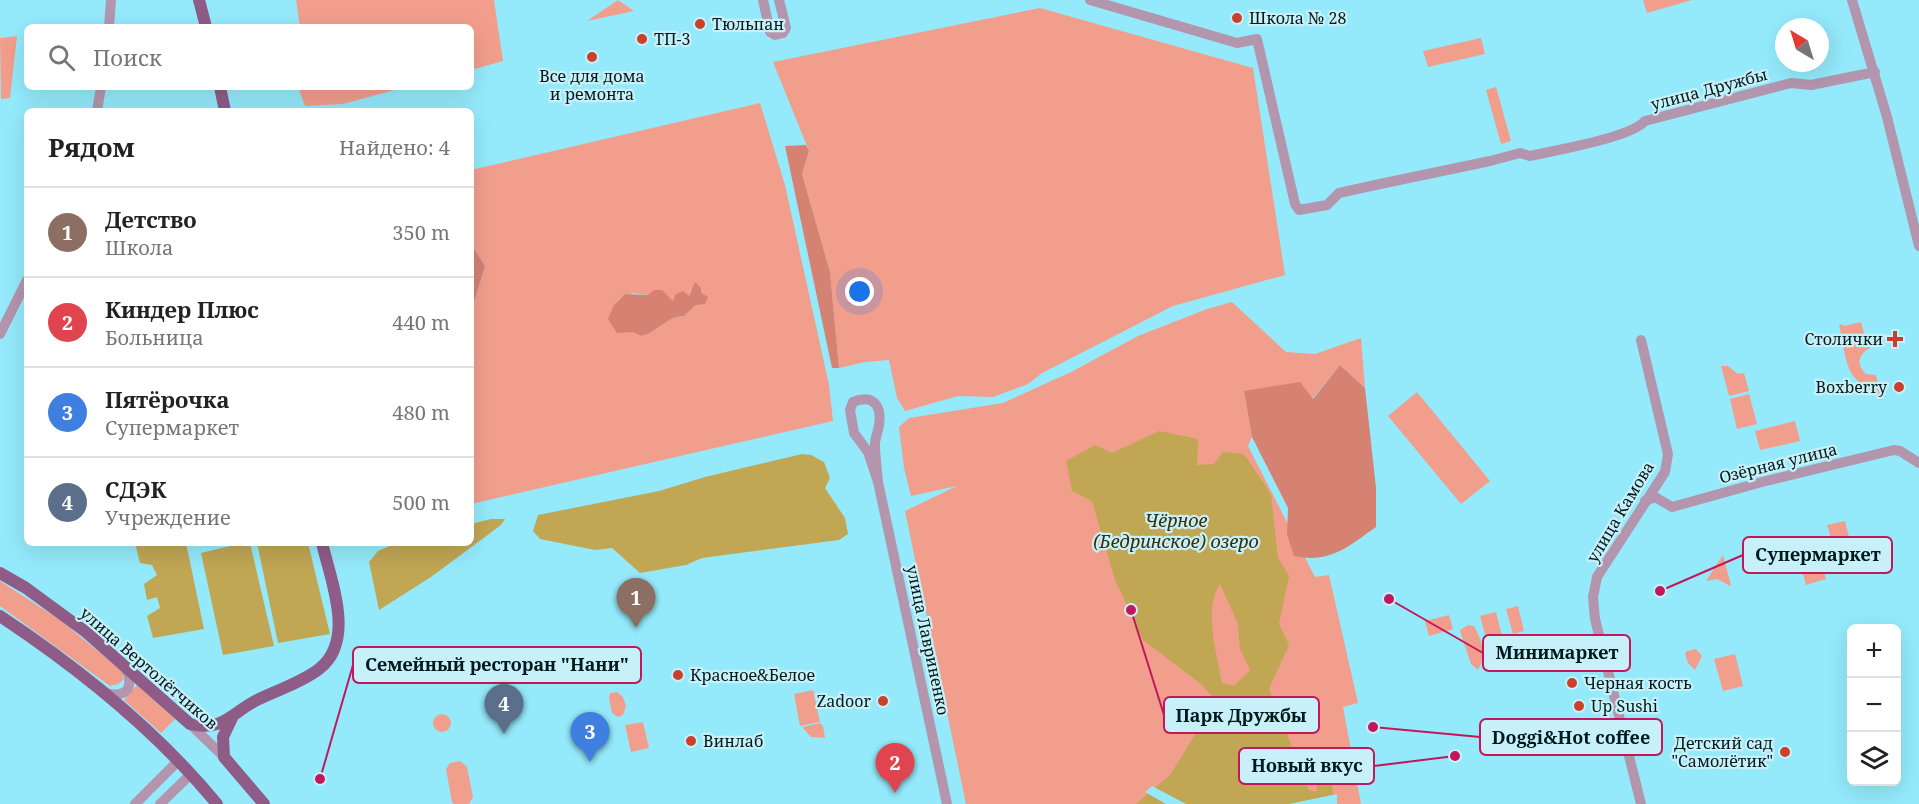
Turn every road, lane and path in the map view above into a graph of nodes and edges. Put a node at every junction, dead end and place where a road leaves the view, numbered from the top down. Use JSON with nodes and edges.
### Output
{"nodes":[{"id":1,"x":111,"y":0,"type":"edge"},
{"id":2,"x":199,"y":0,"type":"edge"},
{"id":3,"x":206,"y":0,"type":"edge"},
{"id":4,"x":763,"y":0,"type":"edge"},
{"id":5,"x":779,"y":0,"type":"edge"},
{"id":6,"x":1090,"y":0,"type":"edge"},
{"id":7,"x":1852,"y":0,"type":"edge"},
{"id":8,"x":109,"y":24,"type":"edge"},
{"id":9,"x":205,"y":24,"type":"edge"},
{"id":10,"x":211,"y":24,"type":"edge"},
{"id":11,"x":1875,"y":72,"type":"junction"},
{"id":12,"x":100,"y":90,"type":"edge"},
{"id":13,"x":221,"y":90,"type":"edge"},
{"id":14,"x":226,"y":90,"type":"edge"},
{"id":15,"x":98,"y":108,"type":"edge"},
{"id":16,"x":224,"y":108,"type":"edge"},
{"id":17,"x":230,"y":108,"type":"edge"},
{"id":18,"x":1919,"y":246,"type":"edge"},
{"id":19,"x":24,"y":286,"type":"edge"},
{"id":20,"x":0,"y":334,"type":"edge"},
{"id":21,"x":1641,"y":340,"type":"dead end"},
{"id":22,"x":1919,"y":463,"type":"edge"},
{"id":23,"x":878,"y":482,"type":"junction"},
{"id":24,"x":1645,"y":501,"type":"junction"},
{"id":25,"x":323,"y":546,"type":"edge"},
{"id":26,"x":0,"y":573,"type":"edge"},
{"id":27,"x":0,"y":616,"type":"edge"},
{"id":28,"x":125,"y":667,"type":"junction"},
{"id":29,"x":103,"y":693,"type":"junction"},
{"id":30,"x":232,"y":717,"type":"junction"},
{"id":31,"x":190,"y":724,"type":"junction"},
{"id":32,"x":224,"y":757,"type":"junction"},
{"id":33,"x":178,"y":761,"type":"junction"},
{"id":34,"x":191,"y":774,"type":"junction"},
{"id":35,"x":135,"y":804,"type":"edge"},
{"id":36,"x":160,"y":804,"type":"edge"},
{"id":37,"x":217,"y":804,"type":"edge"},
{"id":38,"x":264,"y":804,"type":"edge"},
{"id":39,"x":947,"y":804,"type":"edge"},
{"id":40,"x":1641,"y":804,"type":"edge"}],
"edges":[{"from":1,"to":8,"type":"street"},
{"from":2,"to":9,"type":"main road"},
{"from":3,"to":10,"type":"main road"},
{"from":4,"to":5,"type":"street"},
{"from":6,"to":11,"type":"street","name":"улица Дружбы"},
{"from":7,"to":11,"type":"street"},
{"from":11,"to":18,"type":"street"},
{"from":12,"to":15,"type":"street"},
{"from":13,"to":16,"type":"main road"},
{"from":14,"to":17,"type":"main road"},
{"from":19,"to":20,"type":"street"},
{"from":21,"to":24,"type":"street","name":"улица Камова"},
{"from":22,"to":24,"type":"street","name":"Озёрная улица"},
{"from":23,"to":23,"type":"street"},
{"from":23,"to":39,"type":"street","name":"улица Лавриненко"},
{"from":24,"to":40,"type":"street","name":"улица Камова"},
{"from":25,"to":30,"type":"main road"},
{"from":26,"to":28,"type":"main road","name":"улица Вертолётчиков"},
{"from":27,"to":29,"type":"main road"},
{"from":28,"to":29,"type":"street"},
{"from":28,"to":31,"type":"main road","name":"улица Вертолётчиков"},
{"from":29,"to":33,"type":"main road"},
{"from":30,"to":31,"type":"main road"},
{"from":30,"to":32,"type":"main road"},
{"from":31,"to":32,"type":"street","name":"улица Вертолётчиков"},
{"from":32,"to":38,"type":"main road","name":"улица Вертолётчиков"},
{"from":33,"to":34,"type":"main road"},
{"from":33,"to":35,"type":"street"},
{"from":34,"to":36,"type":"street"},
{"from":34,"to":37,"type":"main road"}]}
